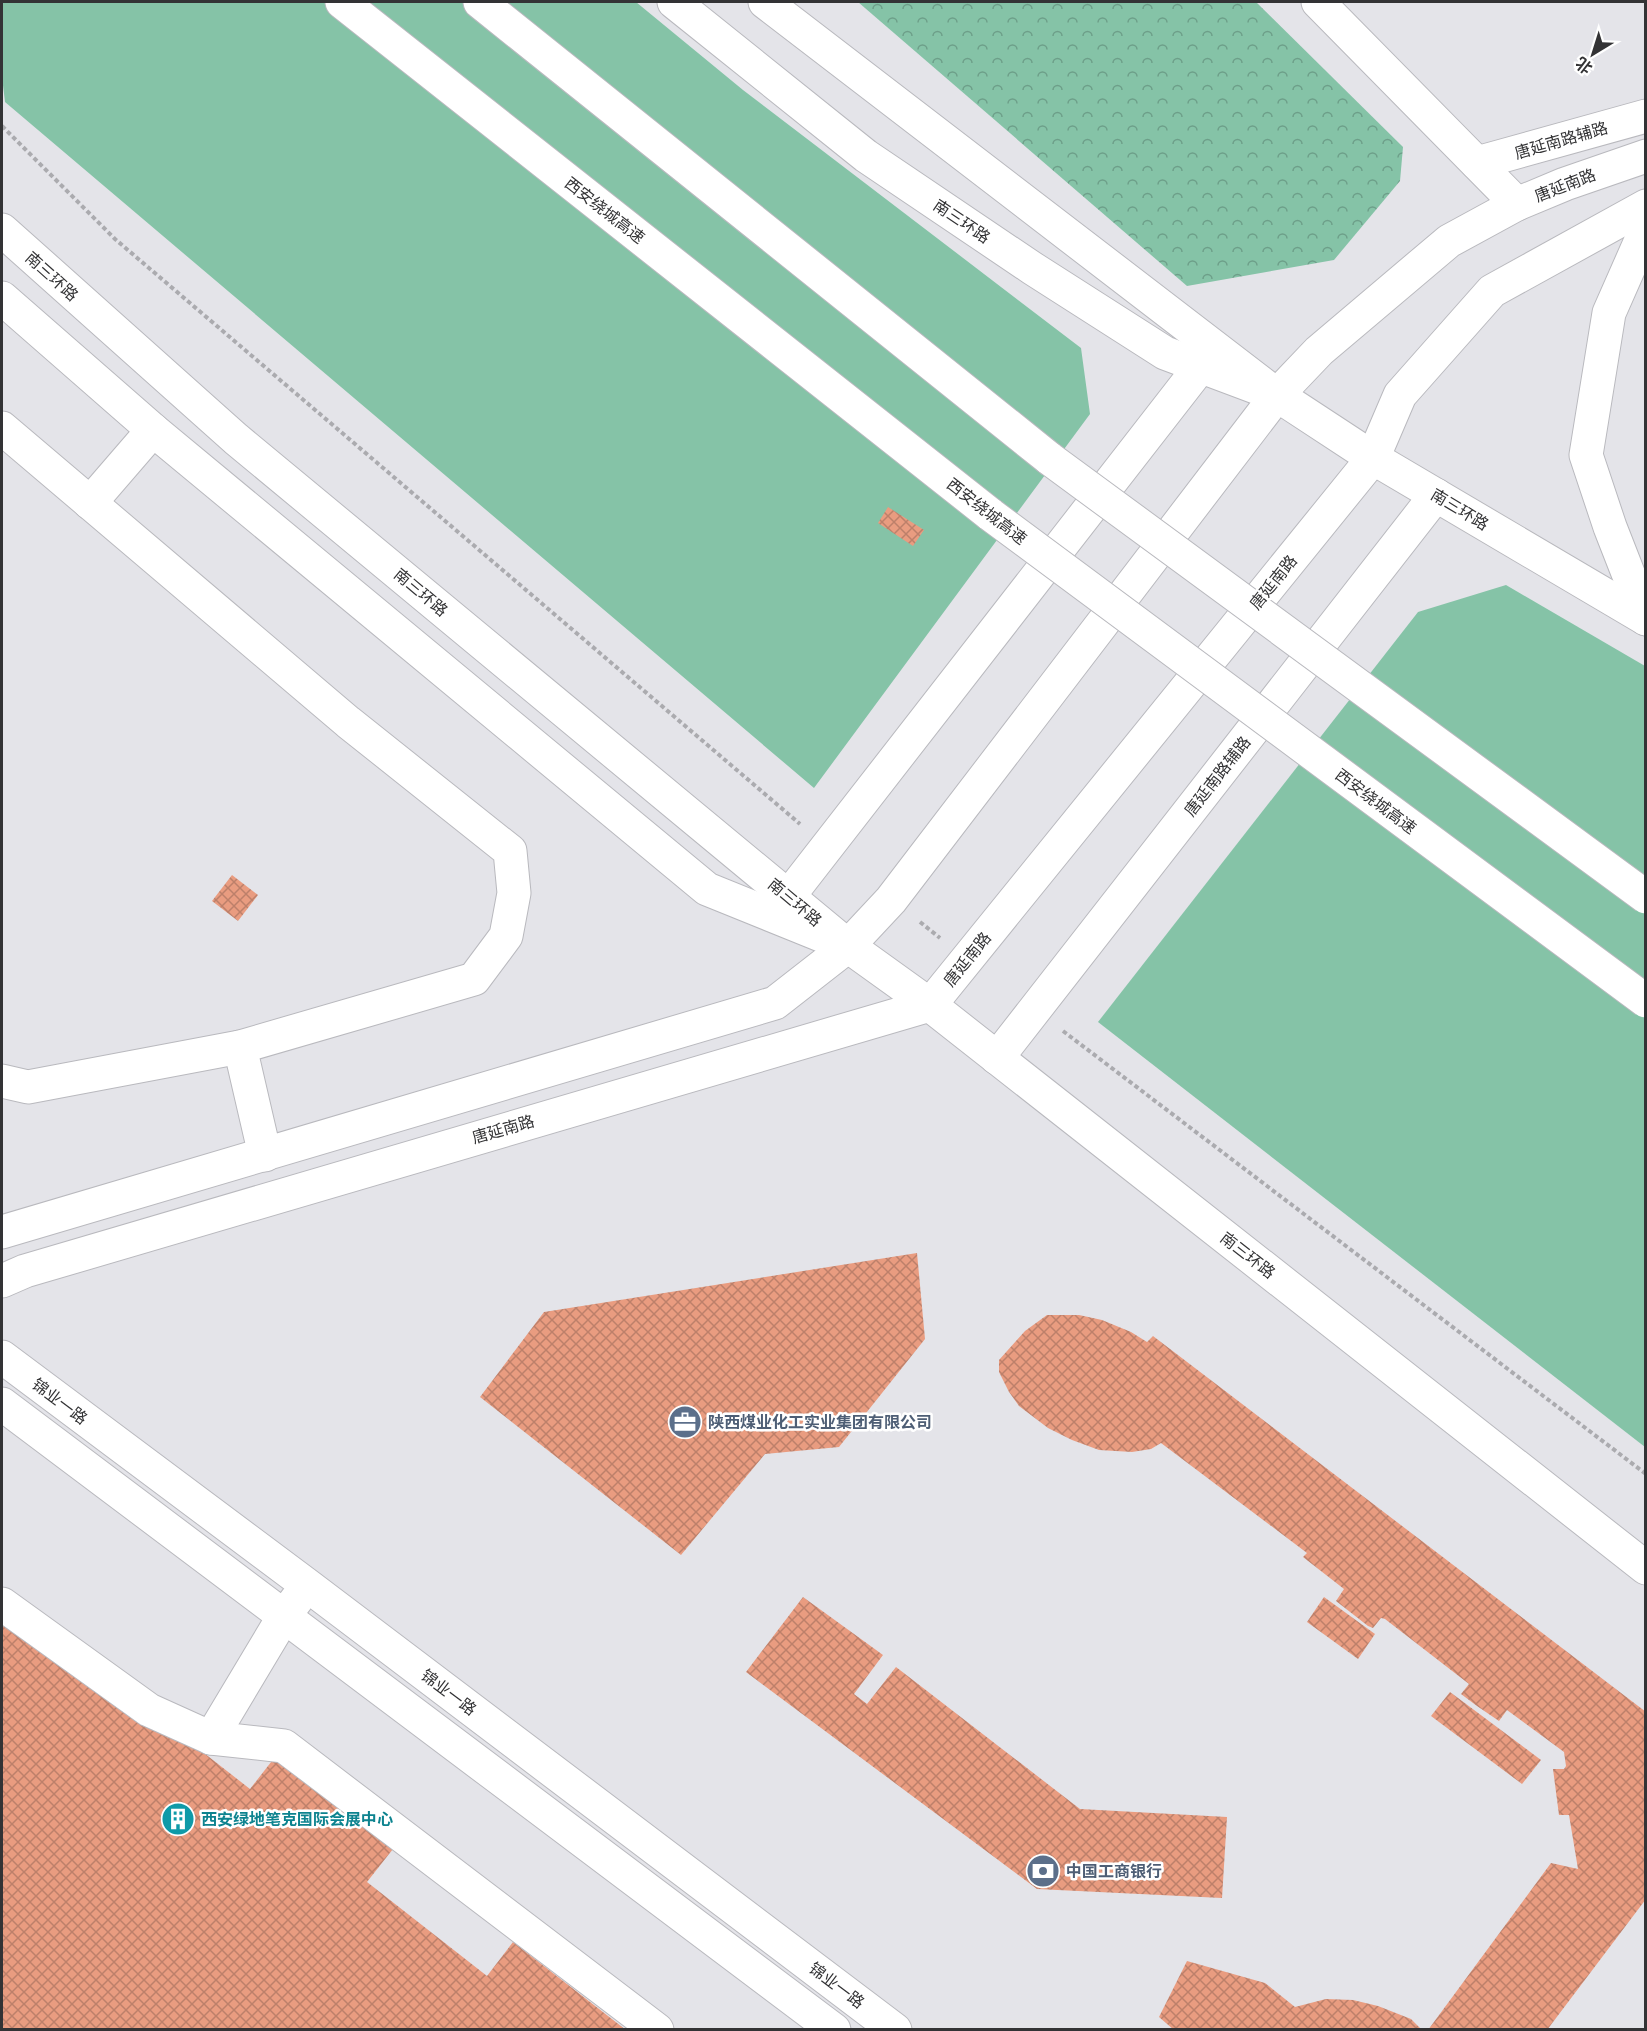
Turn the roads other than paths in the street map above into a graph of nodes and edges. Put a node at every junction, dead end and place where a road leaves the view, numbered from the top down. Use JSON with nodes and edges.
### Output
{"nodes":[{"id":1,"x":342,"y":2,"type":"edge"},
{"id":2,"x":480,"y":2,"type":"edge"},
{"id":3,"x":674,"y":2,"type":"edge"},
{"id":4,"x":765,"y":2,"type":"edge"},
{"id":5,"x":1318,"y":2,"type":"edge"},
{"id":6,"x":1646,"y":116,"type":"edge"},
{"id":7,"x":1646,"y":156,"type":"edge"},
{"id":8,"x":1477,"y":163,"type":"junction"},
{"id":9,"x":1517,"y":204,"type":"junction"},
{"id":10,"x":1646,"y":206,"type":"edge"},
{"id":11,"x":2,"y":230,"type":"edge"},
{"id":12,"x":1642,"y":246,"type":"edge"},
{"id":13,"x":2,"y":298,"type":"edge"},
{"id":14,"x":1200,"y":367,"type":"junction"},
{"id":15,"x":1277,"y":395,"type":"junction"},
{"id":16,"x":2,"y":428,"type":"edge"},
{"id":17,"x":153,"y":430,"type":"junction"},
{"id":18,"x":1373,"y":458,"type":"junction"},
{"id":19,"x":1436,"y":495,"type":"junction"},
{"id":20,"x":90,"y":503,"type":"junction"},
{"id":21,"x":1646,"y":619,"type":"edge"},
{"id":22,"x":788,"y":897,"type":"junction"},
{"id":23,"x":1646,"y":897,"type":"edge"},
{"id":24,"x":848,"y":946,"type":"junction"},
{"id":25,"x":1646,"y":1001,"type":"edge"},
{"id":26,"x":930,"y":1005,"type":"junction"},
{"id":27,"x":240,"y":1047,"type":"junction"},
{"id":28,"x":998,"y":1058,"type":"junction"},
{"id":29,"x":2,"y":1081,"type":"edge"},
{"id":30,"x":266,"y":1155,"type":"junction"},
{"id":31,"x":2,"y":1232,"type":"edge"},
{"id":32,"x":2,"y":1281,"type":"edge"},
{"id":33,"x":2,"y":1357,"type":"edge"},
{"id":34,"x":2,"y":1404,"type":"edge"},
{"id":35,"x":1646,"y":1568,"type":"edge"},
{"id":36,"x":307,"y":1585,"type":"junction"},
{"id":37,"x":2,"y":1604,"type":"edge"},
{"id":38,"x":284,"y":1616,"type":"junction"},
{"id":39,"x":211,"y":1738,"type":"junction"},
{"id":40,"x":657,"y":2030,"type":"edge"},
{"id":41,"x":834,"y":2030,"type":"edge"},
{"id":42,"x":895,"y":2030,"type":"edge"}],
"edges":[{"from":1,"to":25,"type":"main road","name":"西安绕城高速","bridge":true},
{"from":2,"to":23,"type":"main road","bridge":true},
{"from":3,"to":14,"type":"main road","name":"南三环路"},
{"from":4,"to":15,"type":"main road","name":"南三环路"},
{"from":5,"to":8,"type":"main road"},
{"from":6,"to":8,"type":"main road","name":"唐延南路辅路"},
{"from":7,"to":9,"type":"main road","name":"唐延南路"},
{"from":8,"to":9,"type":"main road"},
{"from":9,"to":15,"type":"main road","name":"唐延南路"},
{"from":10,"to":18,"type":"main road","name":"唐延南路"},
{"from":11,"to":22,"type":"main road","name":"南三环路"},
{"from":12,"to":21,"type":"main road"},
{"from":13,"to":17,"type":"main road","name":"南三环路"},
{"from":14,"to":15,"type":"main road","name":"南三环路"},
{"from":14,"to":22,"type":"main road"},
{"from":15,"to":18,"type":"main road","name":"南三环路"},
{"from":15,"to":24,"type":"main road","name":"唐延南路"},
{"from":16,"to":20,"type":"main road"},
{"from":17,"to":20,"type":"main road"},
{"from":17,"to":24,"type":"main road","name":"南三环路"},
{"from":18,"to":19,"type":"main road","name":"南三环路"},
{"from":18,"to":26,"type":"main road","name":"唐延南路"},
{"from":19,"to":21,"type":"main road","name":"南三环路"},
{"from":19,"to":28,"type":"main road","name":"唐延南路辅路"},
{"from":20,"to":27,"type":"main road"},
{"from":22,"to":24,"type":"main road","name":"南三环路"},
{"from":24,"to":26,"type":"main road","name":"南三环路"},
{"from":24,"to":30,"type":"main road","name":"唐延南路"},
{"from":26,"to":28,"type":"main road","name":"南三环路"},
{"from":26,"to":32,"type":"main road","name":"唐延南路"},
{"from":27,"to":29,"type":"main road"},
{"from":27,"to":30,"type":"main road"},
{"from":28,"to":35,"type":"main road","name":"南三环路"},
{"from":30,"to":31,"type":"main road","name":"唐延南路"},
{"from":33,"to":36,"type":"main road","name":"锦业一路"},
{"from":34,"to":38,"type":"main road"},
{"from":36,"to":38,"type":"main road"},
{"from":36,"to":42,"type":"main road","name":"锦业一路"},
{"from":37,"to":39,"type":"main road"},
{"from":38,"to":39,"type":"main road"},
{"from":38,"to":41,"type":"main road"},
{"from":39,"to":40,"type":"main road"}]}
